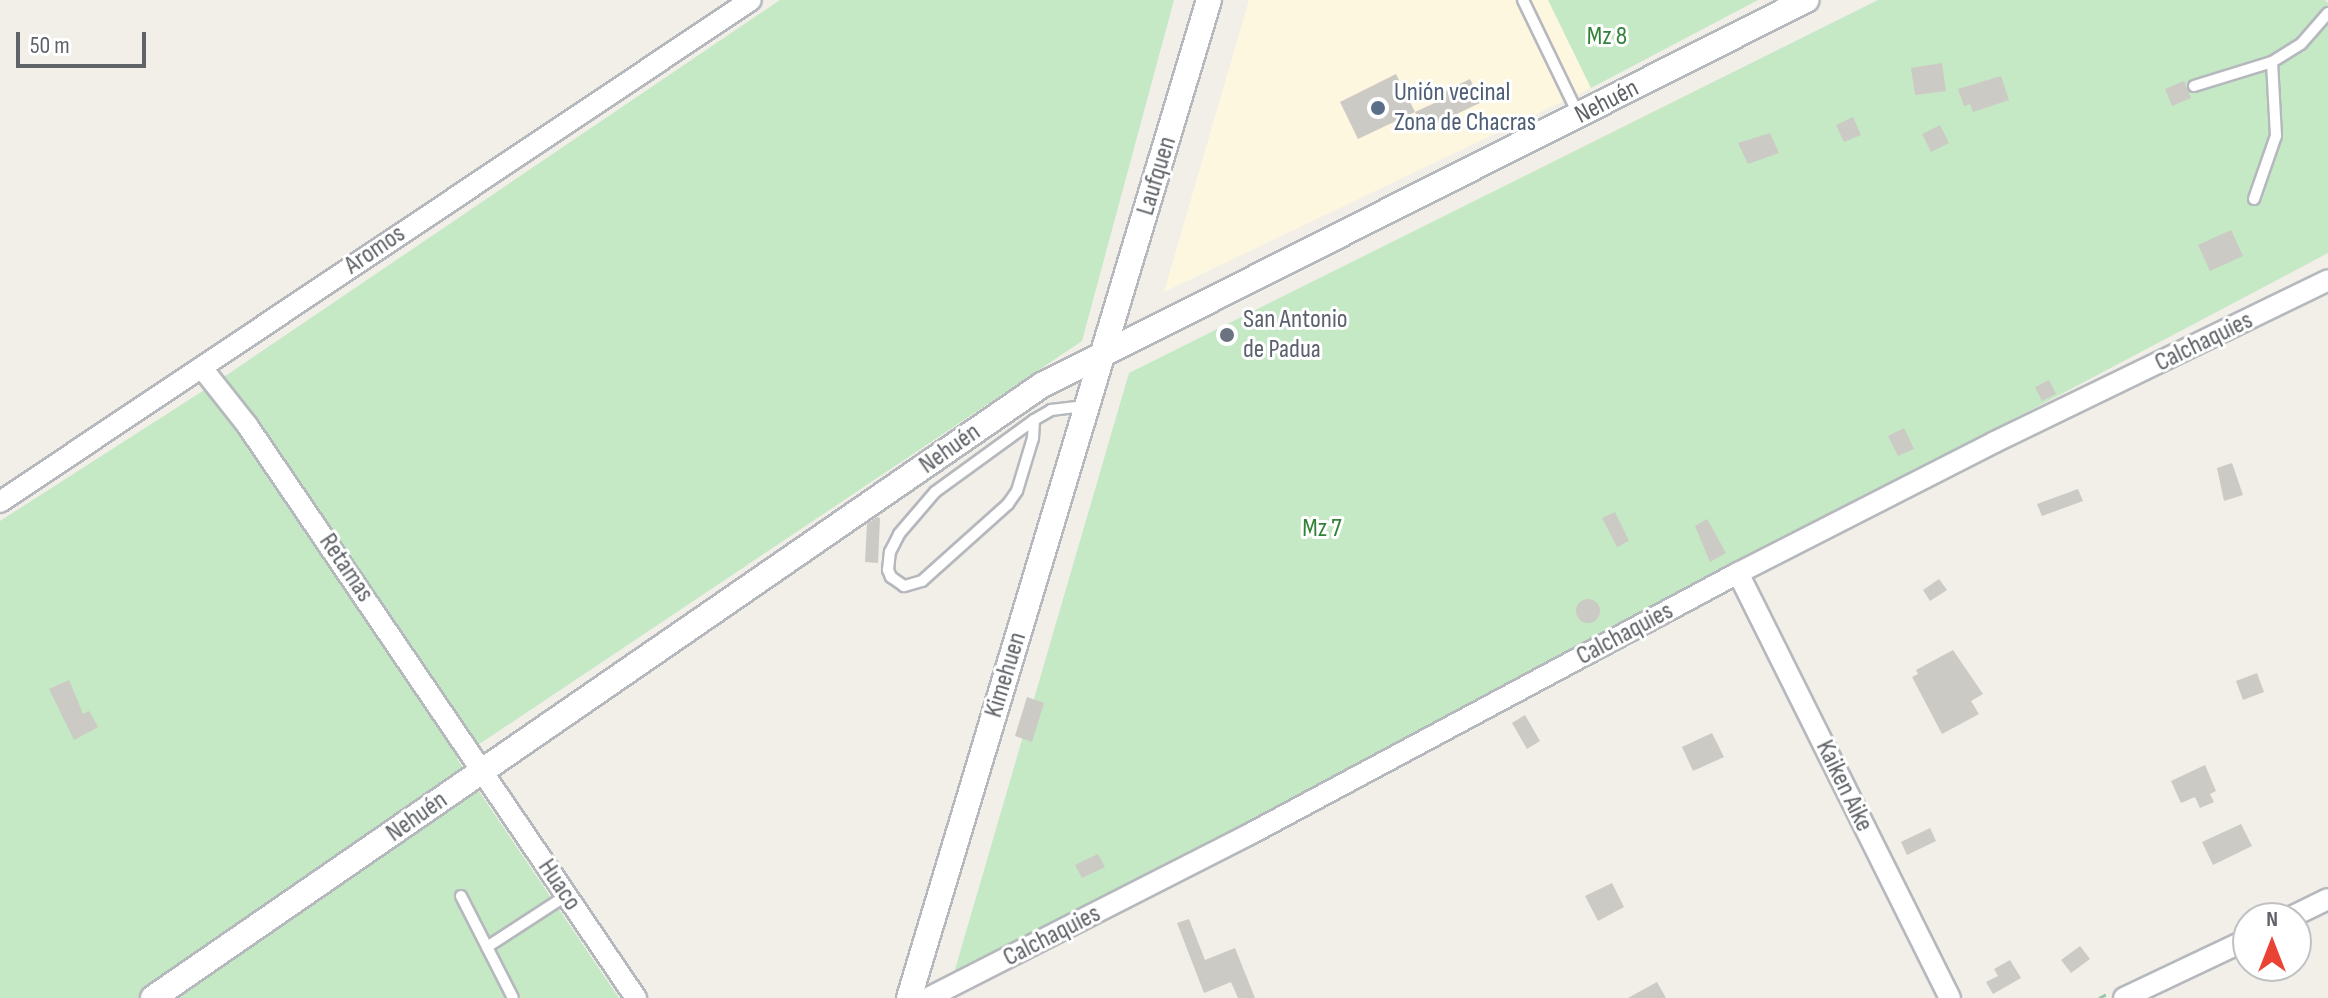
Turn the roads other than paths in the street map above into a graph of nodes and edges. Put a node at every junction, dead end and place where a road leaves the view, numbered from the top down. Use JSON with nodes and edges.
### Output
{"nodes":[{"id":1,"x":751,"y":0,"type":"edge"},
{"id":2,"x":1209,"y":0,"type":"edge"},
{"id":3,"x":1523,"y":0,"type":"edge"},
{"id":4,"x":1806,"y":0,"type":"edge"},
{"id":5,"x":2328,"y":13,"type":"edge"},
{"id":6,"x":2272,"y":62,"type":"junction"},
{"id":7,"x":2194,"y":86,"type":"dead end"},
{"id":8,"x":1579,"y":117,"type":"junction"},
{"id":9,"x":2254,"y":199,"type":"dead end"},
{"id":10,"x":2328,"y":280,"type":"edge"},
{"id":11,"x":1104,"y":352,"type":"junction"},
{"id":12,"x":202,"y":368,"type":"junction"},
{"id":13,"x":1087,"y":406,"type":"junction"},
{"id":14,"x":1034,"y":420,"type":"junction"},
{"id":15,"x":0,"y":502,"type":"edge"},
{"id":16,"x":1738,"y":573,"type":"junction"},
{"id":17,"x":485,"y":770,"type":"junction"},
{"id":18,"x":567,"y":895,"type":"junction"},
{"id":19,"x":461,"y":896,"type":"dead end"},
{"id":20,"x":487,"y":947,"type":"junction"},
{"id":21,"x":2232,"y":947,"type":"edge"},
{"id":22,"x":153,"y":998,"type":"edge"},
{"id":23,"x":513,"y":998,"type":"edge"},
{"id":24,"x":636,"y":998,"type":"edge"},
{"id":25,"x":909,"y":998,"type":"edge"},
{"id":26,"x":928,"y":998,"type":"edge"},
{"id":27,"x":1950,"y":998,"type":"edge"},
{"id":28,"x":2124,"y":998,"type":"edge"}],
"edges":[{"from":1,"to":12,"type":"street","name":"Aromos"},
{"from":2,"to":11,"type":"street","name":"Laufquen"},
{"from":3,"to":8,"type":"lane"},
{"from":4,"to":8,"type":"street","name":"Nehuén"},
{"from":5,"to":6,"type":"lane"},
{"from":6,"to":7,"type":"lane"},
{"from":6,"to":9,"type":"lane"},
{"from":8,"to":11,"type":"street","name":"Nehuén"},
{"from":10,"to":16,"type":"street","name":"Calchaquies"},
{"from":11,"to":13,"type":"street","name":"Kimehuen"},
{"from":11,"to":17,"type":"street","name":"Nehuén"},
{"from":12,"to":15,"type":"street","name":"Aromos"},
{"from":12,"to":17,"type":"street","name":"Retamas"},
{"from":13,"to":14,"type":"lane"},
{"from":13,"to":25,"type":"street","name":"Kimehuen"},
{"from":14,"to":14,"type":"lane"},
{"from":16,"to":26,"type":"street","name":"Calchaquies"},
{"from":16,"to":27,"type":"street","name":"Kaiken Aike"},
{"from":17,"to":18,"type":"street","name":"Huaco"},
{"from":17,"to":22,"type":"street","name":"Nehuén"},
{"from":18,"to":20,"type":"lane"},
{"from":18,"to":24,"type":"street","name":"Huaco"},
{"from":19,"to":20,"type":"lane"},
{"from":20,"to":23,"type":"lane"},
{"from":21,"to":28,"type":"street"}]}
